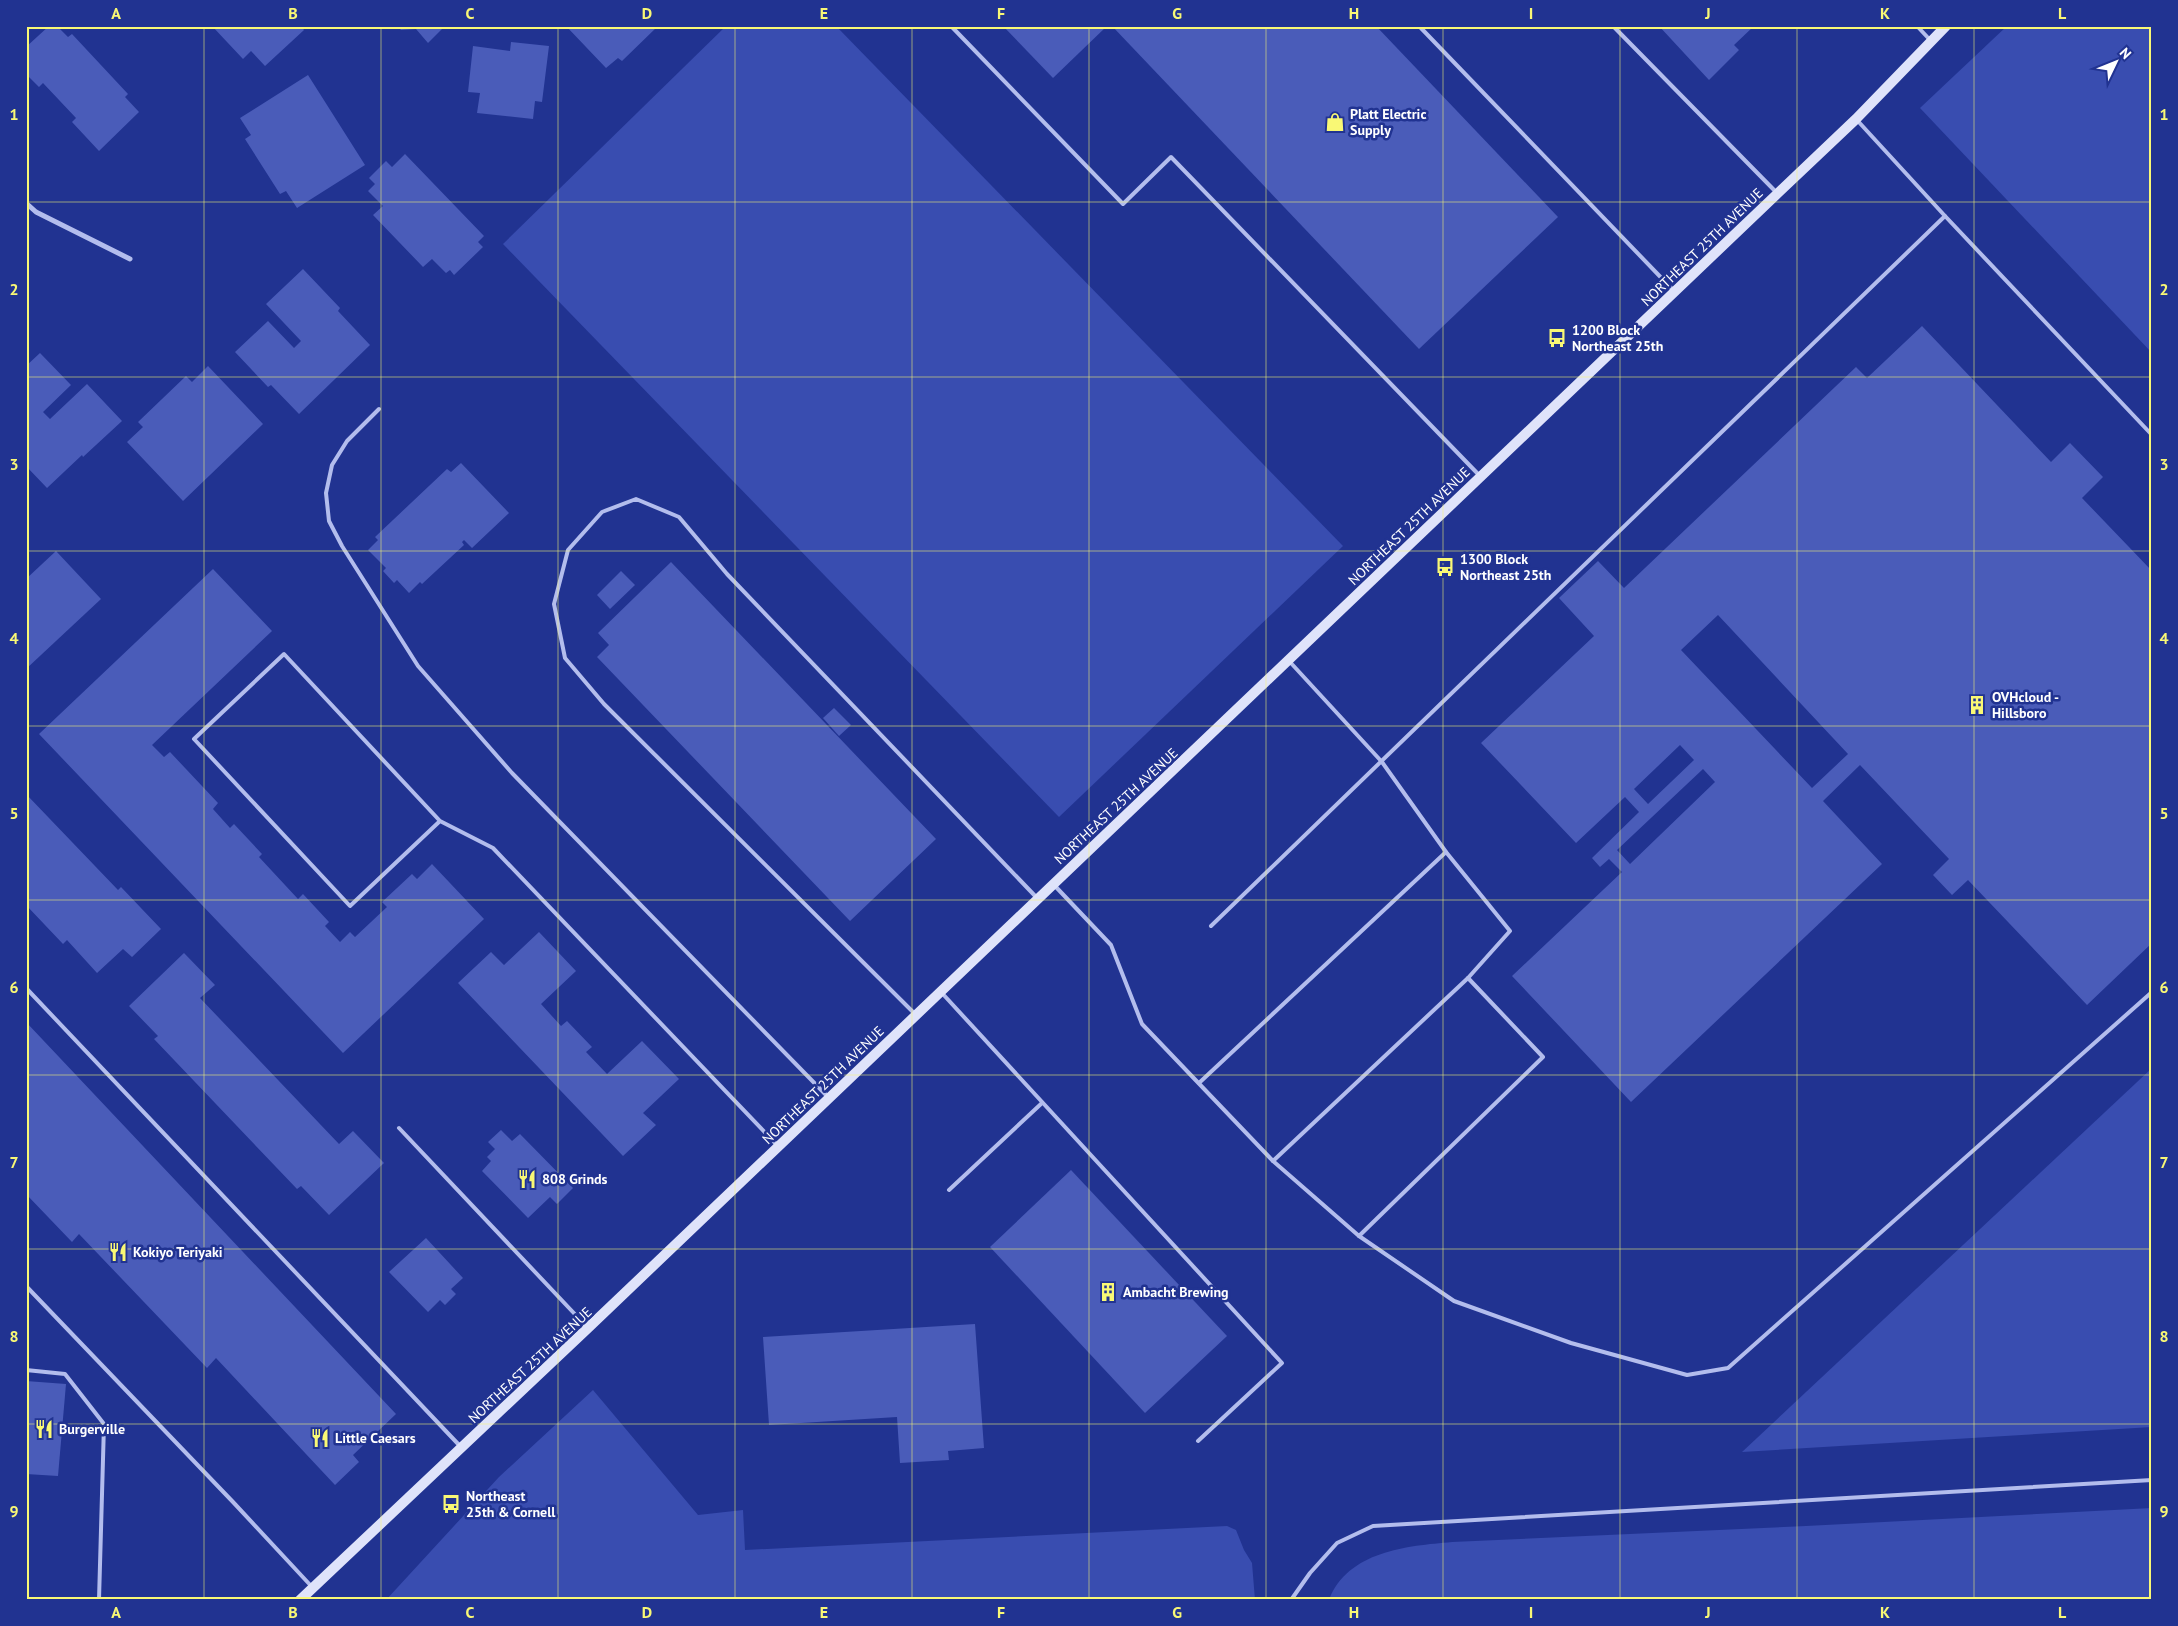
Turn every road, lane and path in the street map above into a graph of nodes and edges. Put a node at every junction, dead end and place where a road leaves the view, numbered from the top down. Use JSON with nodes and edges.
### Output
{"nodes":[{"id":1,"x":951,"y":26,"type":"edge"},
{"id":2,"x":1419,"y":26,"type":"edge"},
{"id":3,"x":1613,"y":26,"type":"edge"},
{"id":4,"x":1917,"y":26,"type":"edge"},
{"id":5,"x":1946,"y":26,"type":"edge"},
{"id":6,"x":1931,"y":41,"type":"junction"},
{"id":7,"x":1856,"y":119,"type":"junction"},
{"id":8,"x":1777,"y":194,"type":"junction"},
{"id":9,"x":26,"y":203,"type":"edge"},
{"id":10,"x":1945,"y":216,"type":"junction"},
{"id":11,"x":130,"y":260,"type":"dead end"},
{"id":12,"x":1675,"y":292,"type":"junction"},
{"id":13,"x":379,"y":409,"type":"dead end"},
{"id":14,"x":2152,"y":435,"type":"edge"},
{"id":15,"x":1480,"y":476,"type":"junction"},
{"id":16,"x":1289,"y":661,"type":"junction"},
{"id":17,"x":1382,"y":762,"type":"junction"},
{"id":18,"x":440,"y":821,"type":"junction"},
{"id":19,"x":1446,"y":852,"type":"junction"},
{"id":20,"x":1053,"y":884,"type":"junction"},
{"id":21,"x":1038,"y":899,"type":"junction"},
{"id":22,"x":1211,"y":926,"type":"dead end"},
{"id":23,"x":1468,"y":978,"type":"junction"},
{"id":24,"x":26,"y":988,"type":"edge"},
{"id":25,"x":941,"y":992,"type":"junction"},
{"id":26,"x":2152,"y":992,"type":"edge"},
{"id":27,"x":916,"y":1016,"type":"junction"},
{"id":28,"x":1199,"y":1083,"type":"junction"},
{"id":29,"x":829,"y":1099,"type":"junction"},
{"id":30,"x":1042,"y":1103,"type":"junction"},
{"id":31,"x":399,"y":1128,"type":"dead end"},
{"id":32,"x":778,"y":1147,"type":"junction"},
{"id":33,"x":1273,"y":1161,"type":"junction"},
{"id":34,"x":949,"y":1190,"type":"dead end"},
{"id":35,"x":1359,"y":1236,"type":"junction"},
{"id":36,"x":26,"y":1286,"type":"edge"},
{"id":37,"x":588,"y":1328,"type":"junction"},
{"id":38,"x":26,"y":1370,"type":"edge"},
{"id":39,"x":1198,"y":1441,"type":"dead end"},
{"id":40,"x":462,"y":1448,"type":"junction"},
{"id":41,"x":2152,"y":1480,"type":"edge"},
{"id":42,"x":313,"y":1588,"type":"junction"},
{"id":43,"x":99,"y":1600,"type":"edge"},
{"id":44,"x":300,"y":1600,"type":"edge"},
{"id":45,"x":1291,"y":1600,"type":"edge"}],
"edges":[{"from":1,"to":15,"type":"lane"},
{"from":2,"to":12,"type":"lane"},
{"from":3,"to":8,"type":"lane"},
{"from":4,"to":6,"type":"lane"},
{"from":5,"to":6,"type":"main road","name":"NORTHEAST 25TH AVENUE"},
{"from":6,"to":7,"type":"main road","name":"NORTHEAST 25TH AVENUE"},
{"from":7,"to":8,"type":"main road","name":"NORTHEAST 25TH AVENUE"},
{"from":7,"to":10,"type":"lane"},
{"from":8,"to":12,"type":"main road","name":"NORTHEAST 25TH AVENUE"},
{"from":9,"to":11,"type":"street"},
{"from":10,"to":14,"type":"lane"},
{"from":10,"to":17,"type":"lane"},
{"from":12,"to":15,"type":"main road","name":"NORTHEAST 25TH AVENUE"},
{"from":13,"to":29,"type":"lane"},
{"from":15,"to":16,"type":"main road","name":"NORTHEAST 25TH AVENUE"},
{"from":16,"to":17,"type":"lane"},
{"from":16,"to":20,"type":"main road","name":"NORTHEAST 25TH AVENUE"},
{"from":17,"to":19,"type":"lane"},
{"from":17,"to":22,"type":"lane"},
{"from":18,"to":18,"type":"lane"},
{"from":18,"to":32,"type":"lane"},
{"from":19,"to":23,"type":"lane"},
{"from":19,"to":28,"type":"lane"},
{"from":20,"to":21,"type":"main road","name":"NORTHEAST 25TH AVENUE"},
{"from":20,"to":28,"type":"lane"},
{"from":21,"to":25,"type":"main road","name":"NORTHEAST 25TH AVENUE"},
{"from":21,"to":27,"type":"lane"},
{"from":23,"to":33,"type":"lane"},
{"from":23,"to":35,"type":"lane"},
{"from":24,"to":40,"type":"lane"},
{"from":25,"to":27,"type":"main road","name":"NORTHEAST 25TH AVENUE"},
{"from":25,"to":30,"type":"lane"},
{"from":26,"to":35,"type":"lane"},
{"from":27,"to":29,"type":"main road","name":"NORTHEAST 25TH AVENUE"},
{"from":28,"to":33,"type":"lane"},
{"from":29,"to":32,"type":"main road","name":"NORTHEAST 25TH AVENUE"},
{"from":30,"to":34,"type":"lane"},
{"from":30,"to":39,"type":"lane"},
{"from":31,"to":37,"type":"lane"},
{"from":32,"to":37,"type":"main road","name":"NORTHEAST 25TH AVENUE"},
{"from":33,"to":35,"type":"lane"},
{"from":36,"to":42,"type":"lane"},
{"from":37,"to":40,"type":"main road","name":"NORTHEAST 25TH AVENUE"},
{"from":38,"to":43,"type":"lane"},
{"from":40,"to":42,"type":"main road","name":"NORTHEAST 25TH AVENUE"},
{"from":41,"to":45,"type":"lane"},
{"from":42,"to":44,"type":"main road","name":"NORTHEAST 25TH AVENUE"}]}
